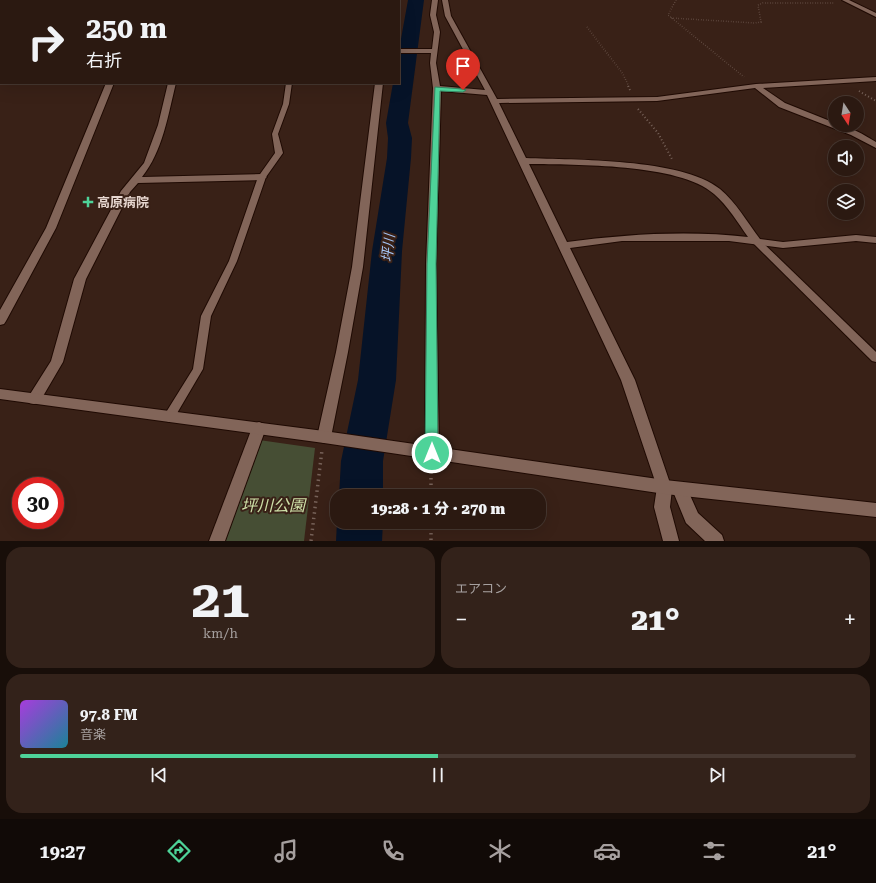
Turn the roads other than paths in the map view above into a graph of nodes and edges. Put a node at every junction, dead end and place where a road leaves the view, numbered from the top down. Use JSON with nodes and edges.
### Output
{"nodes":[{"id":1,"x":435,"y":0,"type":"edge"},
{"id":2,"x":444,"y":0,"type":"edge"},
{"id":3,"x":848,"y":2,"type":"edge"},
{"id":4,"x":876,"y":15,"type":"edge"},
{"id":5,"x":400,"y":51,"type":"edge"},
{"id":6,"x":432,"y":51,"type":"junction"},
{"id":7,"x":876,"y":78,"type":"edge"},
{"id":8,"x":110,"y":84,"type":"edge"},
{"id":9,"x":172,"y":84,"type":"edge"},
{"id":10,"x":289,"y":84,"type":"edge"},
{"id":11,"x":379,"y":84,"type":"edge"},
{"id":12,"x":756,"y":86,"type":"junction"},
{"id":13,"x":437,"y":88,"type":"junction"},
{"id":14,"x":489,"y":92,"type":"junction"},
{"id":15,"x":494,"y":101,"type":"junction"},
{"id":16,"x":876,"y":145,"type":"edge"},
{"id":17,"x":522,"y":161,"type":"junction"},
{"id":18,"x":262,"y":177,"type":"junction"},
{"id":19,"x":135,"y":180,"type":"junction"},
{"id":20,"x":876,"y":240,"type":"edge"},
{"id":21,"x":756,"y":241,"type":"junction"},
{"id":22,"x":563,"y":246,"type":"junction"},
{"id":23,"x":0,"y":321,"type":"edge"},
{"id":24,"x":876,"y":358,"type":"edge"},
{"id":25,"x":0,"y":394,"type":"edge"},
{"id":26,"x":34,"y":399,"type":"junction"},
{"id":27,"x":169,"y":417,"type":"junction"},
{"id":28,"x":259,"y":428,"type":"junction"},
{"id":29,"x":331,"y":438,"type":"junction"},
{"id":30,"x":426,"y":452,"type":"junction"},
{"id":31,"x":672,"y":488,"type":"junction"},
{"id":32,"x":876,"y":510,"type":"edge"},
{"id":33,"x":217,"y":541,"type":"edge"},
{"id":34,"x":671,"y":541,"type":"edge"},
{"id":35,"x":716,"y":541,"type":"edge"}],
"edges":[{"from":1,"to":6,"type":"street"},
{"from":2,"to":14,"type":"street"},
{"from":3,"to":4,"type":"street"},
{"from":5,"to":6,"type":"street"},
{"from":6,"to":13,"type":"street"},
{"from":7,"to":12,"type":"street"},
{"from":8,"to":23,"type":"street"},
{"from":9,"to":19,"type":"street"},
{"from":10,"to":18,"type":"lane"},
{"from":11,"to":29,"type":"street"},
{"from":12,"to":15,"type":"street"},
{"from":12,"to":16,"type":"street"},
{"from":13,"to":14,"type":"street"},
{"from":13,"to":30,"type":"street"},
{"from":14,"to":15,"type":"street"},
{"from":15,"to":17,"type":"street"},
{"from":17,"to":21,"type":"street"},
{"from":17,"to":22,"type":"street"},
{"from":18,"to":19,"type":"street"},
{"from":18,"to":27,"type":"lane"},
{"from":19,"to":26,"type":"street"},
{"from":20,"to":21,"type":"street"},
{"from":21,"to":22,"type":"street"},
{"from":21,"to":24,"type":"lane"},
{"from":22,"to":31,"type":"street"},
{"from":25,"to":26,"type":"street"},
{"from":26,"to":27,"type":"street"},
{"from":27,"to":28,"type":"street"},
{"from":28,"to":29,"type":"street"},
{"from":28,"to":33,"type":"street"},
{"from":29,"to":30,"type":"street"},
{"from":30,"to":31,"type":"street"},
{"from":31,"to":32,"type":"street"},
{"from":31,"to":34,"type":"street"},
{"from":31,"to":35,"type":"street"}]}
